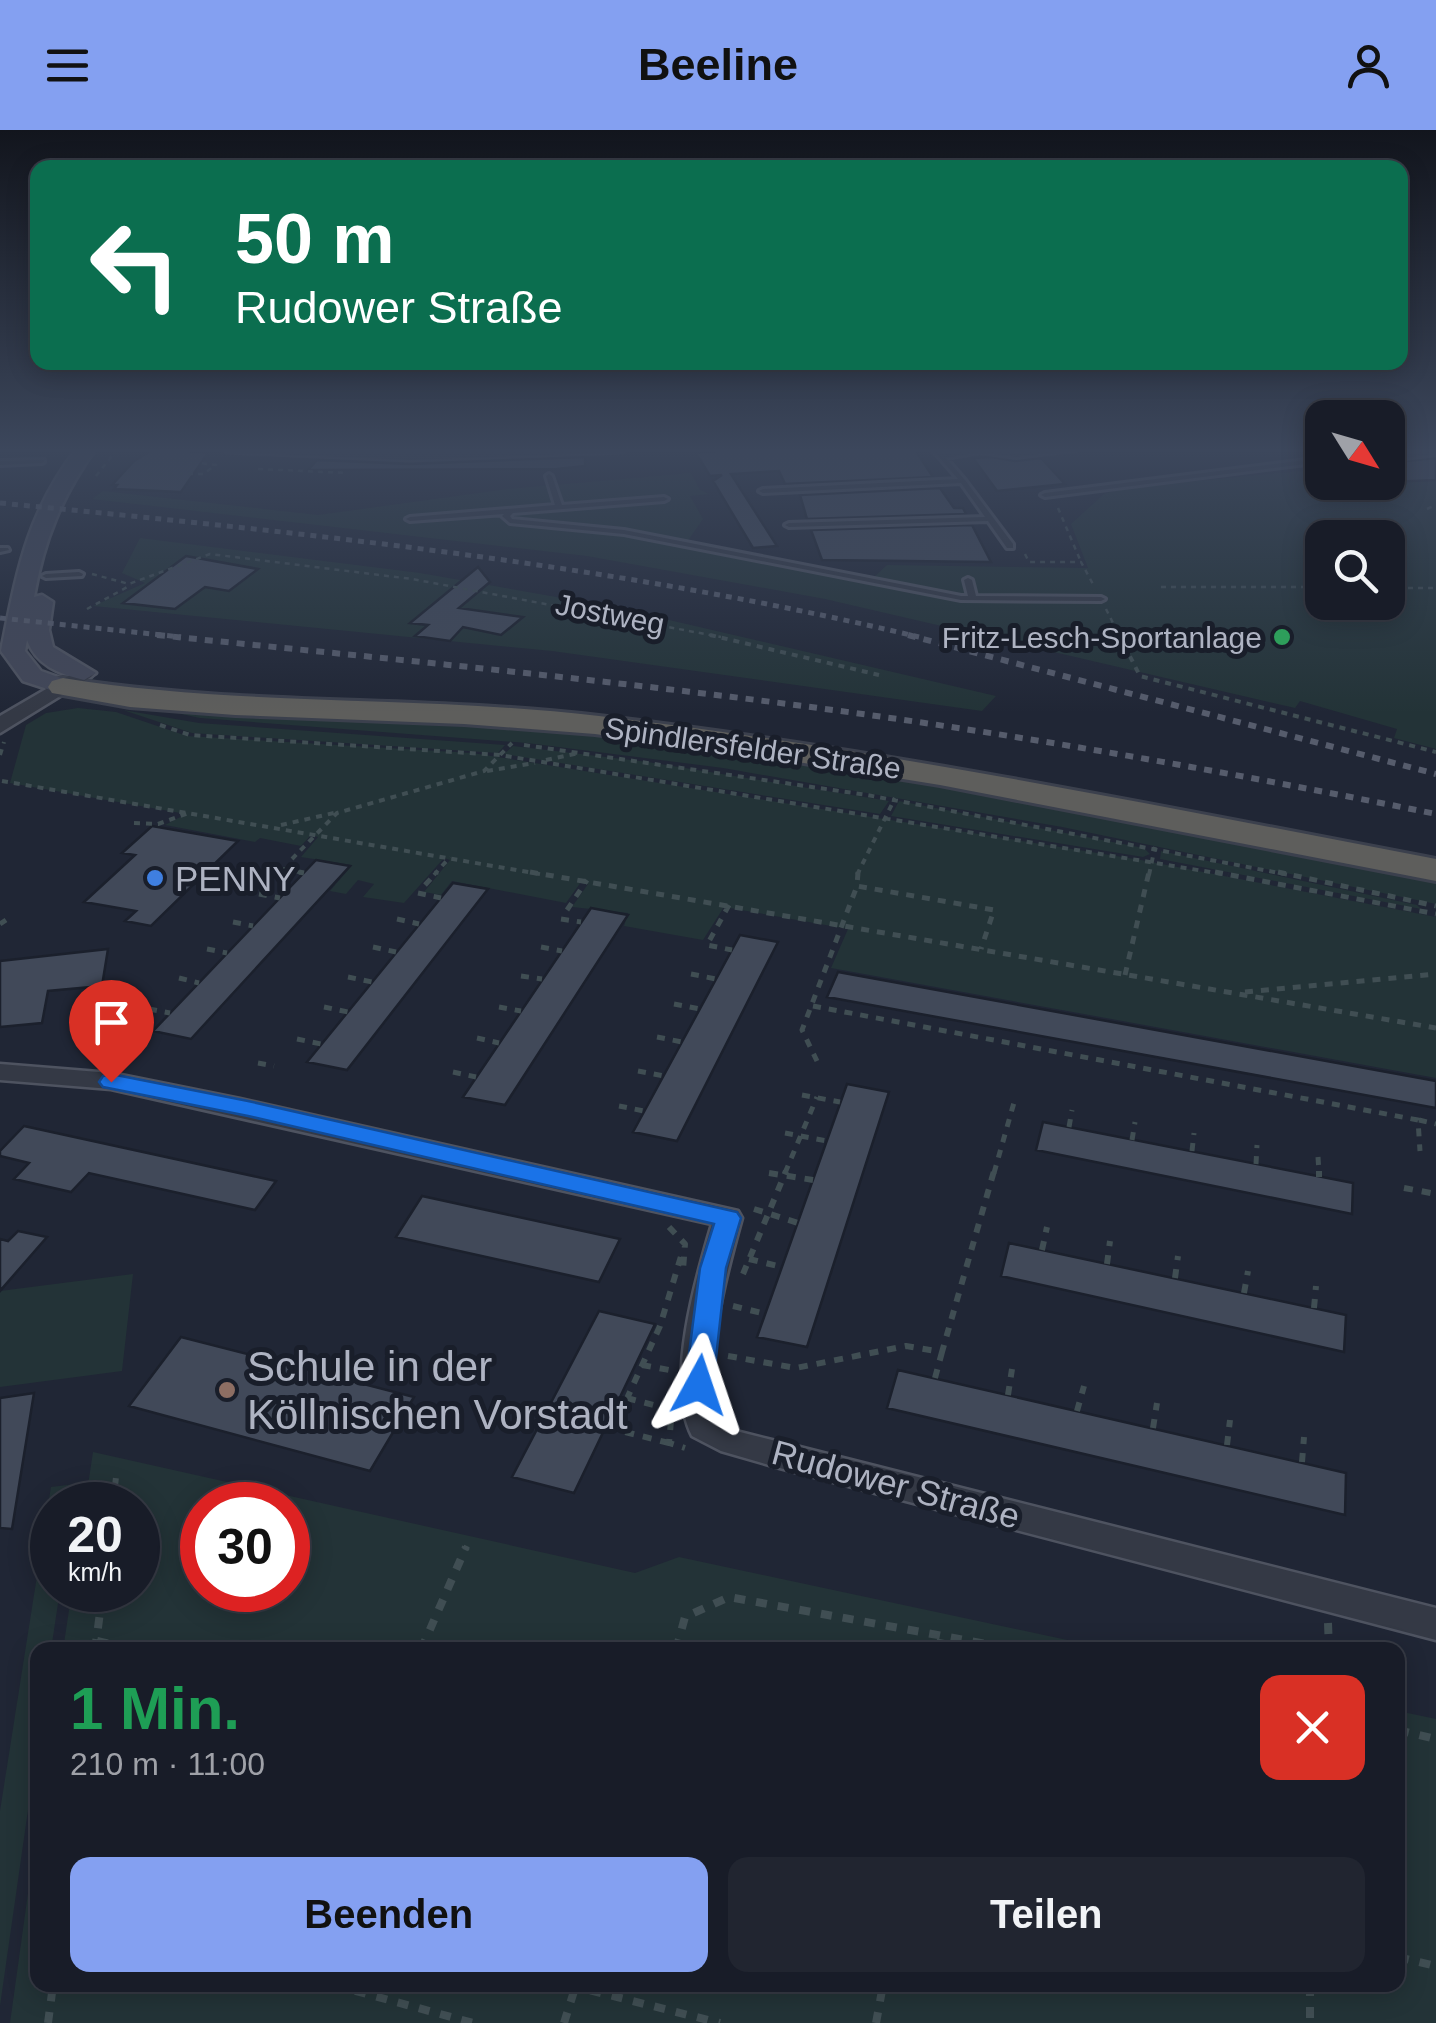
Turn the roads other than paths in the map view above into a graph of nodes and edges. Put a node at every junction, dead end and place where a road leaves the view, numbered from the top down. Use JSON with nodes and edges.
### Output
{"nodes":[{"id":1,"x":36,"y":536,"type":"edge"},
{"id":2,"x":54,"y":536,"type":"edge"},
{"id":3,"x":647,"y":536,"type":"edge"},
{"id":4,"x":1003,"y":536,"type":"edge"},
{"id":5,"x":1010,"y":546,"type":"road end"},
{"id":6,"x":79,"y":574,"type":"road end"},
{"id":7,"x":46,"y":576,"type":"junction"},
{"id":8,"x":968,"y":580,"type":"dead end"},
{"id":9,"x":973,"y":599,"type":"junction"},
{"id":10,"x":1101,"y":600,"type":"road end"},
{"id":11,"x":18,"y":632,"type":"edge"},
{"id":12,"x":73,"y":680,"type":"junction"},
{"id":13,"x":0,"y":726,"type":"edge"},
{"id":14,"x":1436,"y":857,"type":"edge"},
{"id":15,"x":1436,"y":870,"type":"edge"},
{"id":16,"x":0,"y":1072,"type":"edge"},
{"id":17,"x":1436,"y":1624,"type":"edge"}],
"edges":[{"from":1,"to":11,"type":"main road"},
{"from":2,"to":7,"type":"main road"},
{"from":3,"to":9,"type":"lane"},
{"from":4,"to":5,"type":"lane"},
{"from":6,"to":7,"type":"lane"},
{"from":7,"to":11,"type":"main road"},
{"from":8,"to":9,"type":"lane"},
{"from":9,"to":10,"type":"lane"},
{"from":11,"to":12,"type":"main road"},
{"from":12,"to":13,"type":"street"},
{"from":12,"to":14,"type":"highway","name":"Spindlersfelder Straße"},
{"from":12,"to":15,"type":"highway","name":"Spindlersfelder Straße"},
{"from":16,"to":17,"type":"street","name":"Rudower Straße"}]}
